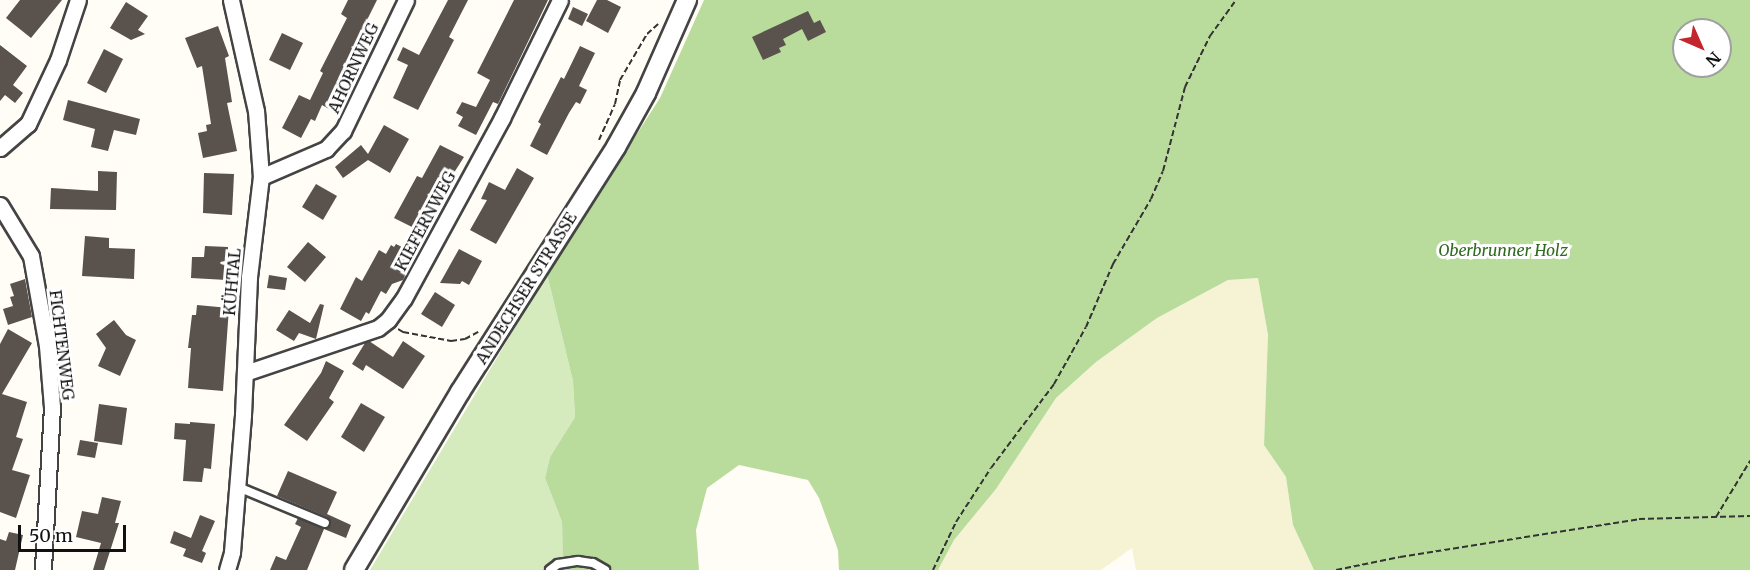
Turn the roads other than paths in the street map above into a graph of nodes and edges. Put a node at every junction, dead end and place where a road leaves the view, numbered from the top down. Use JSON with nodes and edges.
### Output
{"nodes":[{"id":1,"x":78,"y":0,"type":"edge"},
{"id":2,"x":231,"y":0,"type":"edge"},
{"id":3,"x":406,"y":0,"type":"edge"},
{"id":4,"x":560,"y":0,"type":"edge"},
{"id":5,"x":687,"y":0,"type":"edge"},
{"id":6,"x":0,"y":148,"type":"edge"},
{"id":7,"x":261,"y":177,"type":"junction"},
{"id":8,"x":0,"y":205,"type":"edge"},
{"id":9,"x":245,"y":373,"type":"junction"},
{"id":10,"x":236,"y":486,"type":"junction"},
{"id":11,"x":325,"y":522,"type":"dead end"},
{"id":12,"x":43,"y":570,"type":"edge"},
{"id":13,"x":227,"y":570,"type":"edge"},
{"id":14,"x":354,"y":570,"type":"edge"},
{"id":15,"x":550,"y":570,"type":"edge"},
{"id":16,"x":605,"y":570,"type":"edge"}],
"edges":[{"from":1,"to":6,"type":"street"},
{"from":2,"to":7,"type":"street","name":"KÜHTAL"},
{"from":3,"to":7,"type":"street","name":"AHORNWEG"},
{"from":4,"to":9,"type":"street","name":"KIEFERNWEG"},
{"from":5,"to":14,"type":"street","name":"ANDECHSER STRASSE"},
{"from":7,"to":9,"type":"street","name":"KÜHTAL"},
{"from":8,"to":12,"type":"street","name":"FICHTENWEG"},
{"from":9,"to":10,"type":"street","name":"KÜHTAL"},
{"from":10,"to":11,"type":"lane"},
{"from":10,"to":13,"type":"street","name":"KÜHTAL"},
{"from":15,"to":16,"type":"lane"}]}
